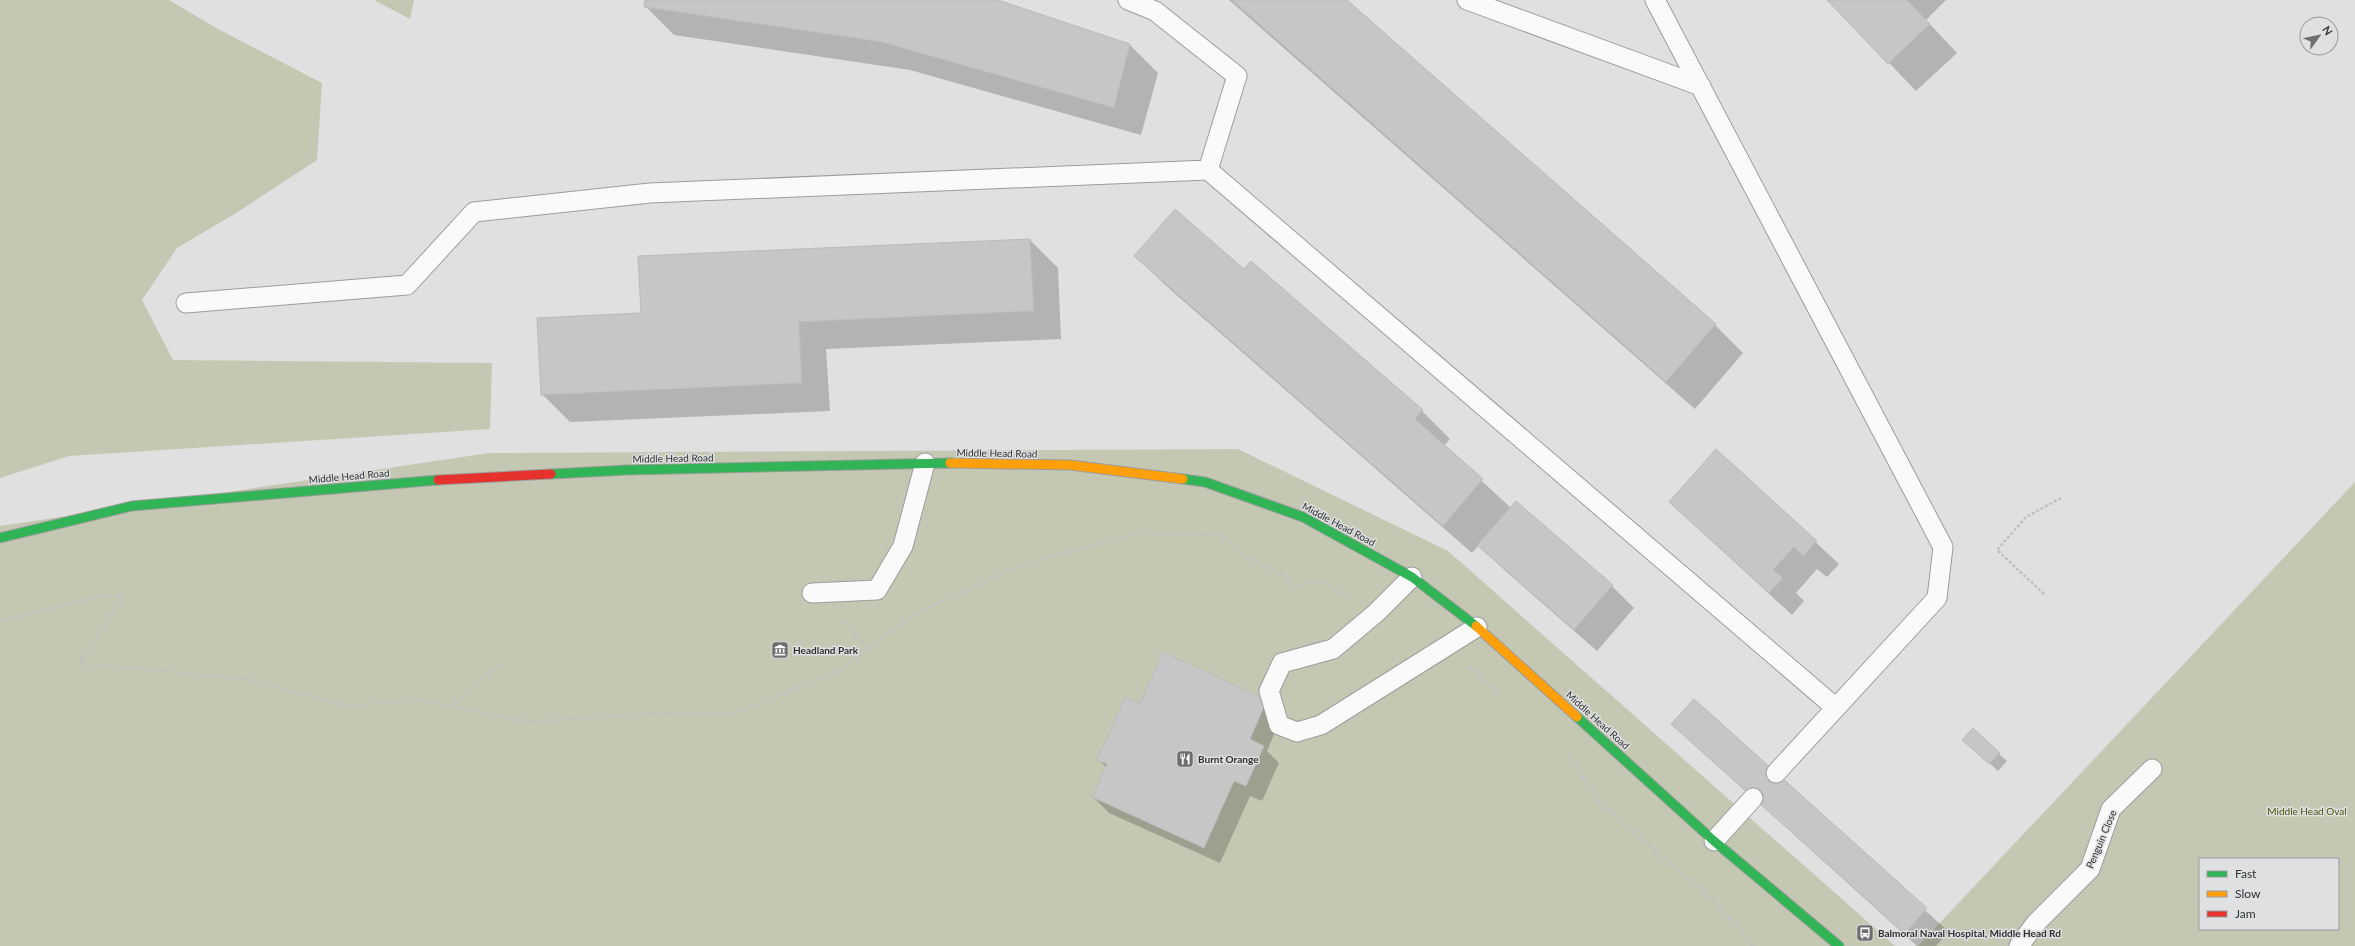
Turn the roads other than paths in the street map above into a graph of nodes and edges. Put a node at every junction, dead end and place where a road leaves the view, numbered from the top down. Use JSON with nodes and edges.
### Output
{"nodes":[{"id":1,"x":1128,"y":0,"type":"edge"},
{"id":2,"x":1468,"y":0,"type":"edge"},
{"id":3,"x":1655,"y":0,"type":"edge"},
{"id":4,"x":1701,"y":86,"type":"junction"},
{"id":5,"x":1208,"y":170,"type":"junction"},
{"id":6,"x":186,"y":303,"type":"dead end"},
{"id":7,"x":925,"y":463,"type":"junction"},
{"id":8,"x":0,"y":538,"type":"edge"},
{"id":9,"x":1412,"y":577,"type":"junction"},
{"id":10,"x":812,"y":592,"type":"dead end"},
{"id":11,"x":1477,"y":627,"type":"junction"},
{"id":12,"x":1836,"y":708,"type":"junction"},
{"id":13,"x":2152,"y":769,"type":"dead end"},
{"id":14,"x":1776,"y":773,"type":"dead end"},
{"id":15,"x":1753,"y":798,"type":"dead end"},
{"id":16,"x":1714,"y":841,"type":"junction"},
{"id":17,"x":1839,"y":946,"type":"edge"},
{"id":18,"x":2019,"y":946,"type":"edge"}],
"edges":[{"from":1,"to":5,"type":"lane"},
{"from":2,"to":4,"type":"lane"},
{"from":3,"to":4,"type":"lane"},
{"from":4,"to":12,"type":"lane"},
{"from":5,"to":6,"type":"lane"},
{"from":5,"to":12,"type":"lane"},
{"from":7,"to":8,"type":"street","name":"Middle Head Road"},
{"from":7,"to":9,"type":"street","name":"Middle Head Road"},
{"from":7,"to":10,"type":"lane"},
{"from":9,"to":11,"type":"street","name":"Middle Head Road"},
{"from":9,"to":11,"type":"lane"},
{"from":11,"to":16,"type":"street","name":"Middle Head Road"},
{"from":12,"to":14,"type":"lane"},
{"from":13,"to":18,"type":"lane","name":"Penguin Close"},
{"from":15,"to":16,"type":"lane"},
{"from":16,"to":17,"type":"street","name":"Middle Head Road"}]}
